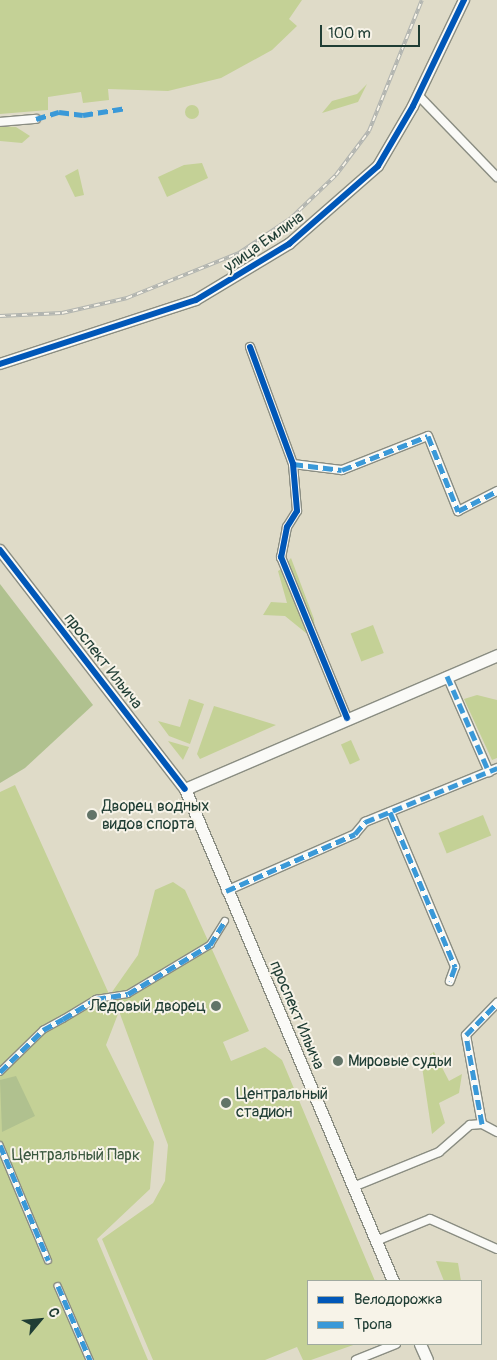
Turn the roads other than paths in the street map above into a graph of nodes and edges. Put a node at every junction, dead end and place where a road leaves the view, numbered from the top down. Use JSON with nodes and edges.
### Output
{"nodes":[{"id":1,"x":464,"y":0,"type":"edge"},
{"id":2,"x":418,"y":95,"type":"junction"},
{"id":3,"x":36,"y":119,"type":"dead end"},
{"id":4,"x":0,"y":122,"type":"edge"},
{"id":5,"x":497,"y":177,"type":"edge"},
{"id":6,"x":250,"y":347,"type":"dead end"},
{"id":7,"x":0,"y":364,"type":"edge"},
{"id":8,"x":293,"y":464,"type":"junction"},
{"id":9,"x":497,"y":491,"type":"edge"},
{"id":10,"x":0,"y":550,"type":"edge"},
{"id":11,"x":497,"y":655,"type":"edge"},
{"id":12,"x":448,"y":676,"type":"junction"},
{"id":13,"x":347,"y":718,"type":"junction"},
{"id":14,"x":497,"y":768,"type":"edge"},
{"id":15,"x":489,"y":772,"type":"junction"},
{"id":16,"x":185,"y":789,"type":"junction"},
{"id":17,"x":390,"y":812,"type":"junction"},
{"id":18,"x":226,"y":890,"type":"junction"},
{"id":19,"x":225,"y":921,"type":"dead end"},
{"id":20,"x":450,"y":981,"type":"dead end"},
{"id":21,"x":497,"y":1003,"type":"edge"},
{"id":22,"x":0,"y":1072,"type":"edge"},
{"id":23,"x":482,"y":1124,"type":"junction"},
{"id":24,"x":497,"y":1132,"type":"edge"},
{"id":25,"x":0,"y":1145,"type":"edge"},
{"id":26,"x":353,"y":1187,"type":"junction"},
{"id":27,"x":376,"y":1241,"type":"junction"},
{"id":28,"x":497,"y":1249,"type":"edge"},
{"id":29,"x":48,"y":1260,"type":"dead end"},
{"id":30,"x":393,"y":1280,"type":"edge"},
{"id":31,"x":58,"y":1286,"type":"dead end"},
{"id":32,"x":394,"y":1345,"type":"edge"},
{"id":33,"x":420,"y":1345,"type":"edge"},
{"id":34,"x":90,"y":1360,"type":"edge"},
{"id":35,"x":356,"y":1360,"type":"edge"},
{"id":36,"x":427,"y":1360,"type":"edge"}],
"edges":[{"from":1,"to":2,"type":"street","name":"улица Емлина"},
{"from":2,"to":5,"type":"street"},
{"from":2,"to":7,"type":"street","name":"улица Емлина"},
{"from":3,"to":4,"type":"street"},
{"from":6,"to":8,"type":"street"},
{"from":8,"to":9,"type":"street"},
{"from":8,"to":13,"type":"street"},
{"from":10,"to":16,"type":"street","name":"проспект Ильича"},
{"from":11,"to":12,"type":"main road"},
{"from":12,"to":13,"type":"main road"},
{"from":12,"to":15,"type":"street"},
{"from":13,"to":16,"type":"main road"},
{"from":14,"to":15,"type":"street"},
{"from":15,"to":17,"type":"street"},
{"from":16,"to":18,"type":"main road","name":"проспект Ильича"},
{"from":17,"to":18,"type":"street"},
{"from":17,"to":20,"type":"street"},
{"from":18,"to":26,"type":"main road","name":"проспект Ильича"},
{"from":19,"to":22,"type":"street"},
{"from":21,"to":23,"type":"street"},
{"from":23,"to":24,"type":"street"},
{"from":23,"to":26,"type":"street"},
{"from":25,"to":29,"type":"street"},
{"from":26,"to":27,"type":"main road","name":"проспект Ильича"},
{"from":27,"to":28,"type":"street"},
{"from":27,"to":30,"type":"main road","name":"проспект Ильича"},
{"from":31,"to":34,"type":"street"},
{"from":32,"to":35,"type":"street"},
{"from":33,"to":36,"type":"main road"}]}
